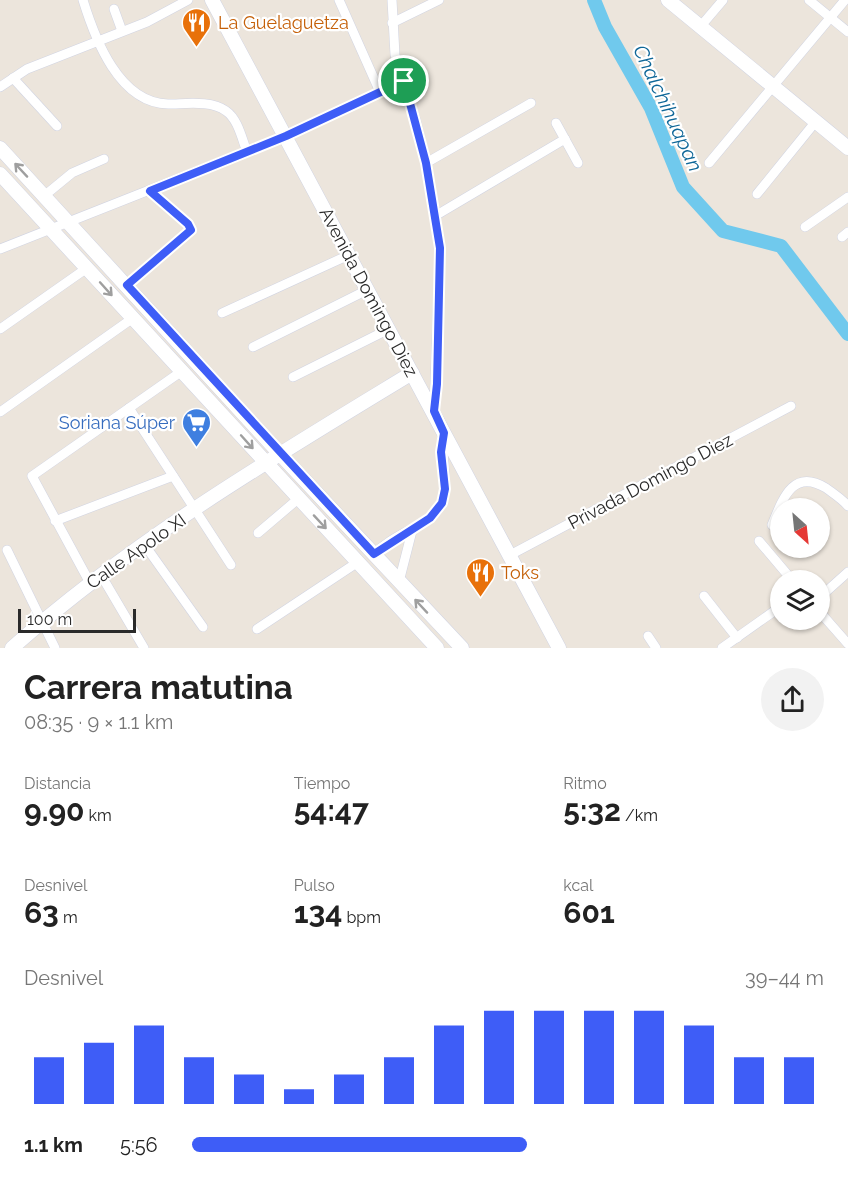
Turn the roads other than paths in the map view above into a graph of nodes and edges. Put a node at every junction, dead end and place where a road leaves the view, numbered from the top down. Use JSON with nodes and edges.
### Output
{"nodes":[{"id":1,"x":83,"y":0,"type":"edge"},
{"id":2,"x":188,"y":0,"type":"edge"},
{"id":3,"x":212,"y":0,"type":"edge"},
{"id":4,"x":339,"y":0,"type":"edge"},
{"id":5,"x":392,"y":0,"type":"edge"},
{"id":6,"x":439,"y":0,"type":"edge"},
{"id":7,"x":668,"y":0,"type":"edge"},
{"id":8,"x":723,"y":0,"type":"edge"},
{"id":9,"x":810,"y":0,"type":"edge"},
{"id":10,"x":845,"y":0,"type":"edge"},
{"id":11,"x":114,"y":9,"type":"dead end"},
{"id":12,"x":831,"y":17,"type":"junction"},
{"id":13,"x":392,"y":23,"type":"junction"},
{"id":14,"x":700,"y":27,"type":"junction"},
{"id":15,"x":122,"y":31,"type":"junction"},
{"id":16,"x":848,"y":32,"type":"edge"},
{"id":17,"x":99,"y":40,"type":"junction"},
{"id":18,"x":13,"y":78,"type":"junction"},
{"id":19,"x":404,"y":81,"type":"junction"},
{"id":20,"x":774,"y":86,"type":"junction"},
{"id":21,"x":0,"y":87,"type":"edge"},
{"id":22,"x":380,"y":92,"type":"junction"},
{"id":23,"x":531,"y":103,"type":"dead end"},
{"id":24,"x":816,"y":120,"type":"junction"},
{"id":25,"x":556,"y":123,"type":"dead end"},
{"id":26,"x":57,"y":126,"type":"dead end"},
{"id":27,"x":286,"y":136,"type":"junction"},
{"id":28,"x":565,"y":139,"type":"junction"},
{"id":29,"x":0,"y":148,"type":"edge"},
{"id":30,"x":848,"y":148,"type":"edge"},
{"id":31,"x":247,"y":152,"type":"junction"},
{"id":32,"x":104,"y":159,"type":"dead end"},
{"id":33,"x":426,"y":163,"type":"junction"},
{"id":34,"x":578,"y":163,"type":"dead end"},
{"id":35,"x":709,"y":163,"type":"dead end"},
{"id":36,"x":0,"y":174,"type":"edge"},
{"id":37,"x":150,"y":191,"type":"junction"},
{"id":38,"x":757,"y":194,"type":"dead end"},
{"id":39,"x":44,"y":196,"type":"junction"},
{"id":40,"x":848,"y":197,"type":"edge"},
{"id":41,"x":435,"y":216,"type":"junction"},
{"id":42,"x":69,"y":223,"type":"junction"},
{"id":43,"x":805,"y":226,"type":"dead end"},
{"id":44,"x":52,"y":230,"type":"junction"},
{"id":45,"x":0,"y":249,"type":"edge"},
{"id":46,"x":349,"y":255,"type":"junction"},
{"id":47,"x":87,"y":268,"type":"junction"},
{"id":48,"x":127,"y":285,"type":"junction"},
{"id":49,"x":367,"y":290,"type":"junction"},
{"id":50,"x":222,"y":313,"type":"dead end"},
{"id":51,"x":133,"y":318,"type":"junction"},
{"id":52,"x":0,"y":329,"type":"edge"},
{"id":53,"x":389,"y":329,"type":"junction"},
{"id":54,"x":253,"y":346,"type":"dead end"},
{"id":55,"x":182,"y":371,"type":"junction"},
{"id":56,"x":412,"y":373,"type":"junction"},
{"id":57,"x":292,"y":376,"type":"dead end"},
{"id":58,"x":791,"y":406,"type":"dead end"},
{"id":59,"x":129,"y":408,"type":"junction"},
{"id":60,"x":434,"y":411,"type":"junction"},
{"id":61,"x":0,"y":412,"type":"edge"},
{"id":62,"x":444,"y":433,"type":"junction"},
{"id":63,"x":280,"y":454,"type":"junction"},
{"id":64,"x":266,"y":463,"type":"junction"},
{"id":65,"x":174,"y":476,"type":"junction"},
{"id":66,"x":784,"y":498,"type":"edge"},
{"id":67,"x":298,"y":499,"type":"junction"},
{"id":68,"x":848,"y":506,"type":"edge"},
{"id":69,"x":195,"y":509,"type":"junction"},
{"id":70,"x":55,"y":521,"type":"junction"},
{"id":71,"x":412,"y":531,"type":"junction"},
{"id":72,"x":258,"y":533,"type":"dead end"},
{"id":73,"x":759,"y":542,"type":"dead end"},
{"id":74,"x":144,"y":544,"type":"junction"},
{"id":75,"x":7,"y":550,"type":"dead end"},
{"id":76,"x":374,"y":554,"type":"junction"},
{"id":77,"x":510,"y":555,"type":"junction"},
{"id":78,"x":358,"y":562,"type":"junction"},
{"id":79,"x":231,"y":565,"type":"dead end"},
{"id":80,"x":783,"y":570,"type":"edge"},
{"id":81,"x":101,"y":575,"type":"junction"},
{"id":82,"x":846,"y":578,"type":"edge"},
{"id":83,"x":399,"y":582,"type":"junction"},
{"id":84,"x":90,"y":583,"type":"junction"},
{"id":85,"x":830,"y":590,"type":"edge"},
{"id":86,"x":704,"y":596,"type":"dead end"},
{"id":87,"x":770,"y":614,"type":"edge"},
{"id":88,"x":43,"y":620,"type":"junction"},
{"id":89,"x":830,"y":624,"type":"edge"},
{"id":90,"x":203,"y":627,"type":"dead end"},
{"id":91,"x":257,"y":629,"type":"dead end"},
{"id":92,"x":648,"y":636,"type":"dead end"},
{"id":93,"x":737,"y":638,"type":"junction"},
{"id":94,"x":848,"y":644,"type":"edge"},
{"id":95,"x":12,"y":648,"type":"edge"},
{"id":96,"x":56,"y":648,"type":"edge"},
{"id":97,"x":144,"y":648,"type":"edge"},
{"id":98,"x":437,"y":648,"type":"edge"},
{"id":99,"x":462,"y":648,"type":"edge"},
{"id":100,"x":559,"y":648,"type":"edge"},
{"id":101,"x":656,"y":648,"type":"edge"},
{"id":102,"x":722,"y":648,"type":"edge"}],
"edges":[{"from":1,"to":17,"type":"street"},
{"from":2,"to":15,"type":"street"},
{"from":3,"to":27,"type":"street","name":"Avenida Domingo Diez"},
{"from":4,"to":22,"type":"street"},
{"from":5,"to":13,"type":"street"},
{"from":6,"to":13,"type":"street"},
{"from":7,"to":14,"type":"street"},
{"from":8,"to":14,"type":"street"},
{"from":9,"to":12,"type":"street"},
{"from":10,"to":12,"type":"street"},
{"from":11,"to":15,"type":"street"},
{"from":12,"to":16,"type":"street"},
{"from":12,"to":20,"type":"street"},
{"from":13,"to":19,"type":"street"},
{"from":14,"to":20,"type":"street"},
{"from":15,"to":17,"type":"street"},
{"from":17,"to":18,"type":"street"},
{"from":17,"to":31,"type":"street"},
{"from":18,"to":21,"type":"street"},
{"from":18,"to":26,"type":"street"},
{"from":19,"to":22,"type":"street"},
{"from":19,"to":33,"type":"street"},
{"from":20,"to":24,"type":"street"},
{"from":20,"to":35,"type":"street"},
{"from":22,"to":27,"type":"street"},
{"from":23,"to":33,"type":"street"},
{"from":24,"to":30,"type":"street"},
{"from":24,"to":38,"type":"street"},
{"from":25,"to":28,"type":"street"},
{"from":27,"to":31,"type":"street"},
{"from":27,"to":46,"type":"street","name":"Avenida Domingo Diez"},
{"from":28,"to":34,"type":"street"},
{"from":28,"to":41,"type":"street"},
{"from":39,"to":29,"type":"street","one_way":true},
{"from":31,"to":37,"type":"street"},
{"from":32,"to":39,"type":"street"},
{"from":33,"to":41,"type":"street"},
{"from":36,"to":44,"type":"street"},
{"from":37,"to":42,"type":"street"},
{"from":37,"to":48,"type":"street"},
{"from":39,"to":42,"type":"street"},
{"from":40,"to":43,"type":"street"},
{"from":41,"to":60,"type":"street"},
{"from":42,"to":44,"type":"street"},
{"from":42,"to":48,"type":"street"},
{"from":44,"to":45,"type":"street"},
{"from":44,"to":47,"type":"street"},
{"from":46,"to":49,"type":"street","name":"Avenida Domingo Diez"},
{"from":46,"to":50,"type":"street"},
{"from":47,"to":51,"type":"street","one_way":true},
{"from":47,"to":52,"type":"street"},
{"from":48,"to":63,"type":"street"},
{"from":49,"to":53,"type":"street","name":"Avenida Domingo Diez"},
{"from":49,"to":54,"type":"street"},
{"from":51,"to":55,"type":"street"},
{"from":51,"to":61,"type":"street"},
{"from":53,"to":56,"type":"street","name":"Avenida Domingo Diez"},
{"from":53,"to":57,"type":"street"},
{"from":55,"to":59,"type":"street"},
{"from":55,"to":64,"type":"street","one_way":true},
{"from":56,"to":60,"type":"street","name":"Avenida Domingo Diez"},
{"from":56,"to":63,"type":"street","name":"Calle Apolo XI"},
{"from":58,"to":77,"type":"street","name":"Privada Domingo Diez"},
{"from":59,"to":65,"type":"street"},
{"from":59,"to":70,"type":"street"},
{"from":60,"to":62,"type":"street","name":"Avenida Domingo Diez"},
{"from":62,"to":71,"type":"street"},
{"from":62,"to":77,"type":"street","name":"Avenida Domingo Diez"},
{"from":63,"to":64,"type":"street","name":"Calle Apolo XI"},
{"from":63,"to":76,"type":"street"},
{"from":64,"to":67,"type":"street"},
{"from":64,"to":69,"type":"street","name":"Calle Apolo XI"},
{"from":65,"to":69,"type":"street"},
{"from":65,"to":70,"type":"street"},
{"from":66,"to":68,"type":"street"},
{"from":67,"to":72,"type":"street"},
{"from":67,"to":78,"type":"street","one_way":true},
{"from":69,"to":74,"type":"street","name":"Calle Apolo XI"},
{"from":69,"to":79,"type":"street"},
{"from":70,"to":84,"type":"street"},
{"from":71,"to":76,"type":"street"},
{"from":71,"to":83,"type":"street"},
{"from":73,"to":80,"type":"street"},
{"from":74,"to":81,"type":"street","name":"Calle Apolo XI"},
{"from":74,"to":90,"type":"street"},
{"from":75,"to":88,"type":"street"},
{"from":76,"to":83,"type":"street"},
{"from":77,"to":100,"type":"street","name":"Avenida Domingo Diez"},
{"from":78,"to":91,"type":"street"},
{"from":78,"to":98,"type":"street"},
{"from":81,"to":84,"type":"street","name":"Calle Apolo XI"},
{"from":81,"to":97,"type":"street"},
{"from":82,"to":85,"type":"street"},
{"from":99,"to":83,"type":"street","one_way":true},
{"from":84,"to":88,"type":"street","name":"Calle Apolo XI"},
{"from":86,"to":93,"type":"street"},
{"from":87,"to":93,"type":"street"},
{"from":88,"to":95,"type":"street","name":"Calle Apolo XI"},
{"from":88,"to":96,"type":"street"},
{"from":89,"to":94,"type":"street"},
{"from":92,"to":101,"type":"street"},
{"from":93,"to":102,"type":"street"}]}
